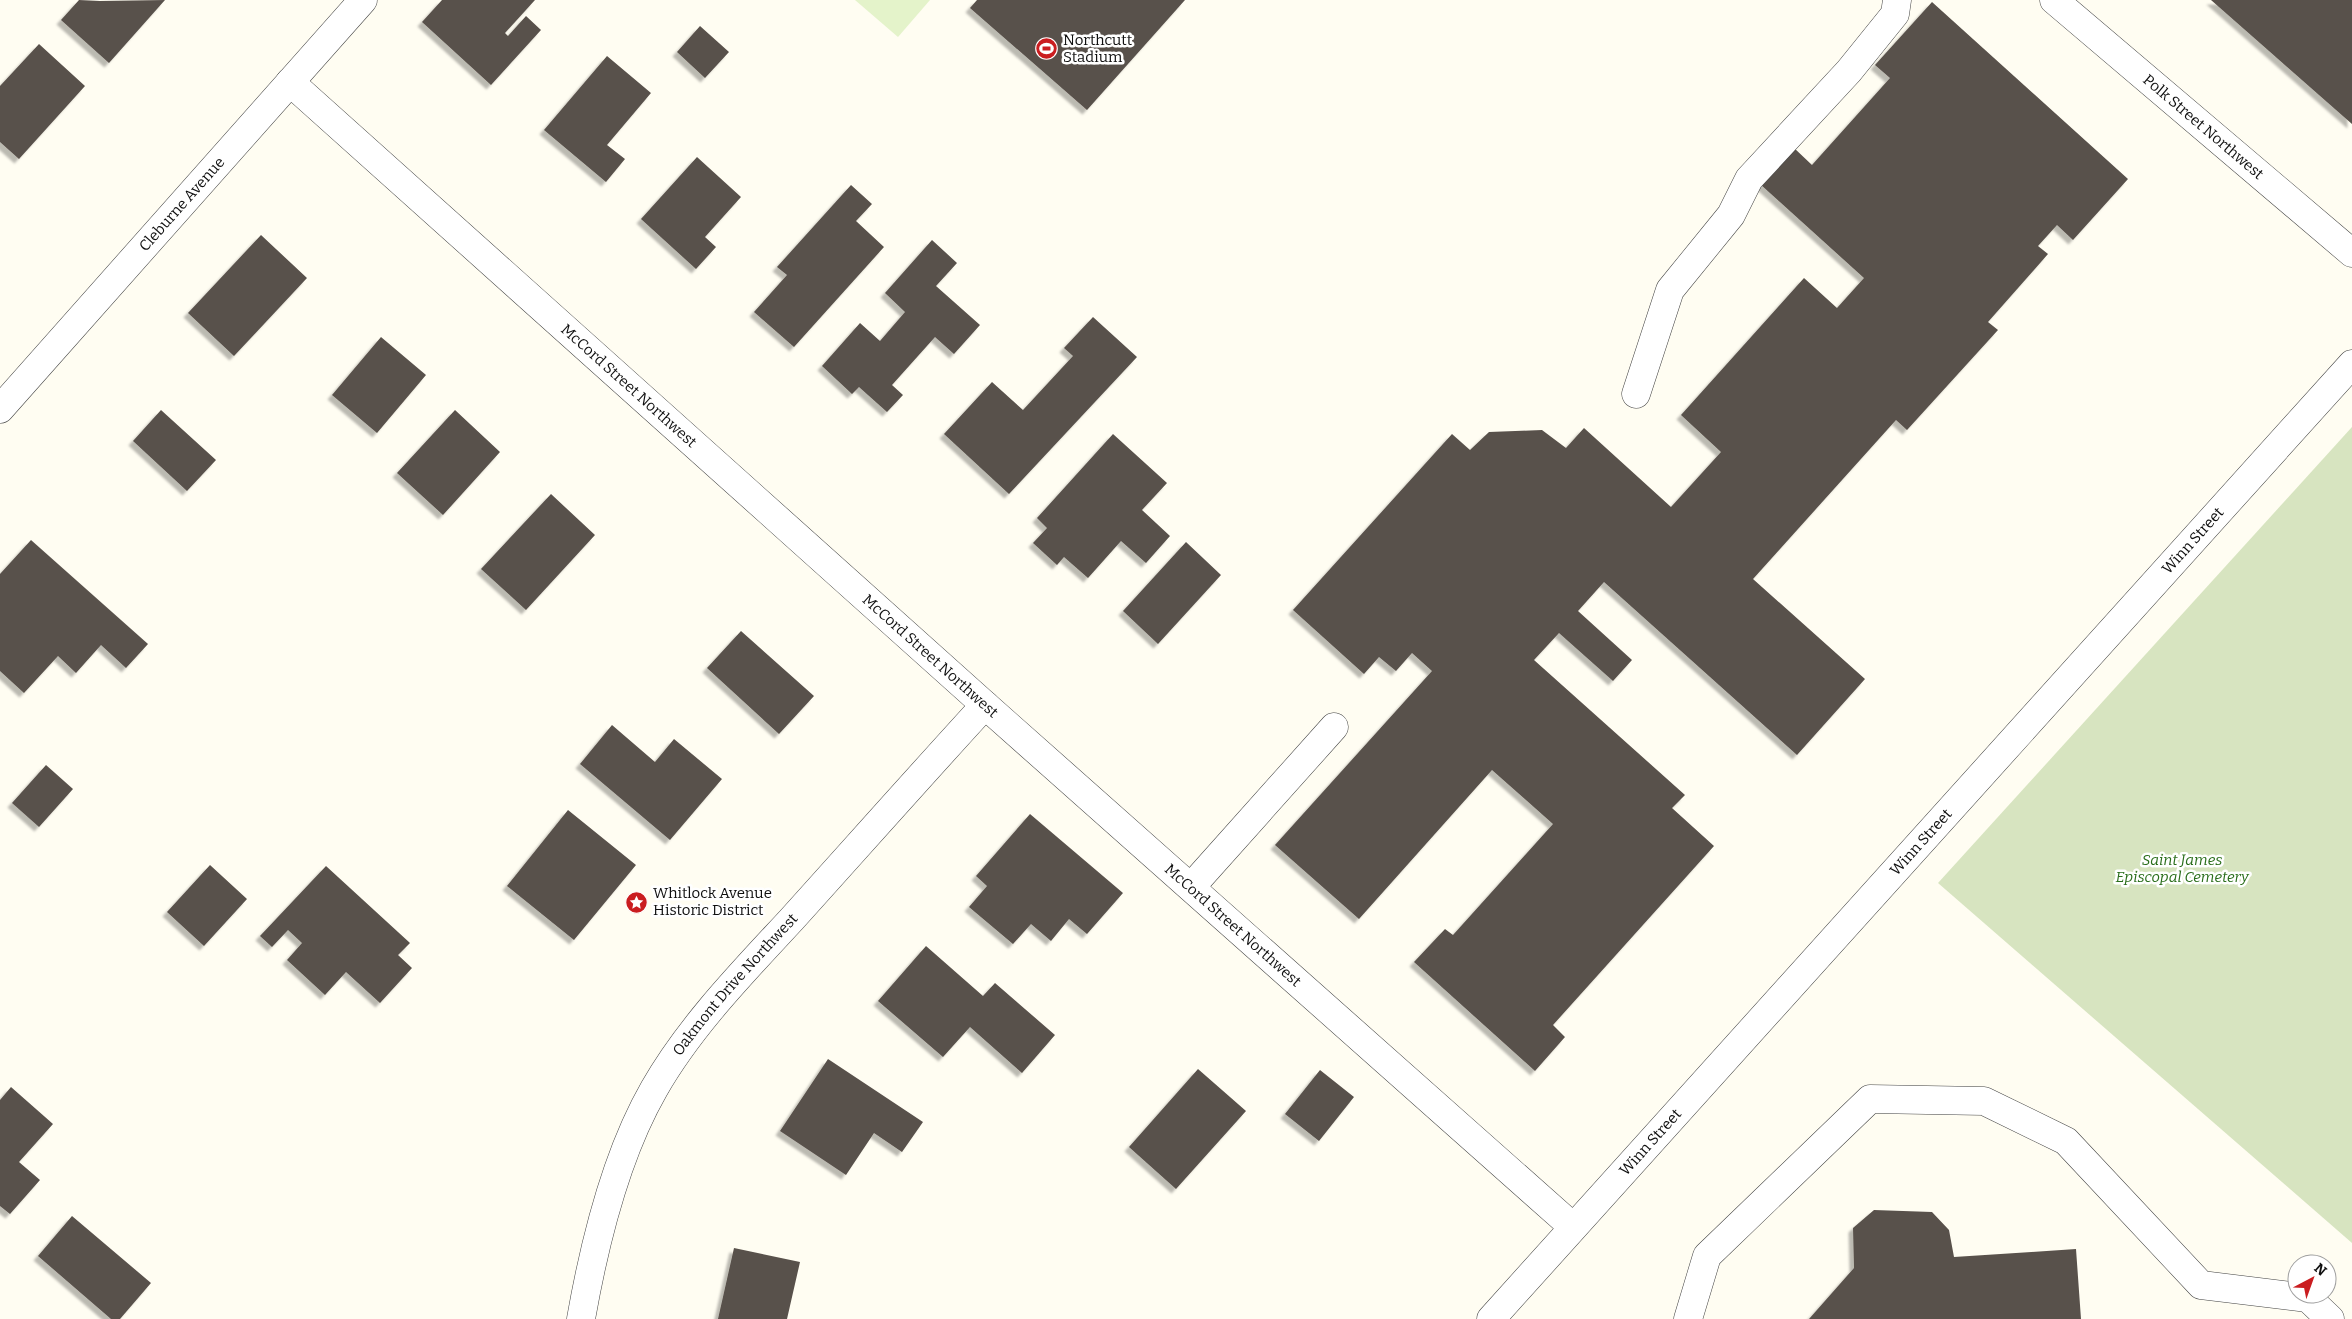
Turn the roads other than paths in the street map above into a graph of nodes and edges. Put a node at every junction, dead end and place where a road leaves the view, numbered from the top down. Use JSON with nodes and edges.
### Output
{"nodes":[{"id":1,"x":363,"y":0,"type":"edge"},
{"id":2,"x":1897,"y":0,"type":"edge"},
{"id":3,"x":2054,"y":0,"type":"edge"},
{"id":4,"x":290,"y":82,"type":"junction"},
{"id":5,"x":2352,"y":253,"type":"edge"},
{"id":6,"x":2352,"y":364,"type":"edge"},
{"id":7,"x":1636,"y":394,"type":"dead end"},
{"id":8,"x":0,"y":409,"type":"edge"},
{"id":9,"x":985,"y":705,"type":"junction"},
{"id":10,"x":1334,"y":727,"type":"dead end"},
{"id":11,"x":1191,"y":887,"type":"junction"},
{"id":12,"x":1573,"y":1227,"type":"junction"},
{"id":13,"x":581,"y":1319,"type":"edge"},
{"id":14,"x":1491,"y":1319,"type":"edge"},
{"id":15,"x":1688,"y":1319,"type":"edge"},
{"id":16,"x":2330,"y":1319,"type":"edge"}],
"edges":[{"from":1,"to":4,"type":"street","name":"Cleburne Avenue"},
{"from":2,"to":7,"type":"street"},
{"from":3,"to":5,"type":"street","name":"Polk Street Northwest"},
{"from":4,"to":8,"type":"street","name":"Cleburne Avenue"},
{"from":4,"to":9,"type":"street","name":"McCord Street Northwest"},
{"from":6,"to":12,"type":"street","name":"Winn Street"},
{"from":9,"to":11,"type":"street","name":"McCord Street Northwest"},
{"from":9,"to":13,"type":"street","name":"Oakmont Drive Northwest"},
{"from":10,"to":11,"type":"street"},
{"from":11,"to":12,"type":"street","name":"McCord Street Northwest"},
{"from":12,"to":14,"type":"street","name":"Winn Street"},
{"from":15,"to":16,"type":"street"}]}
